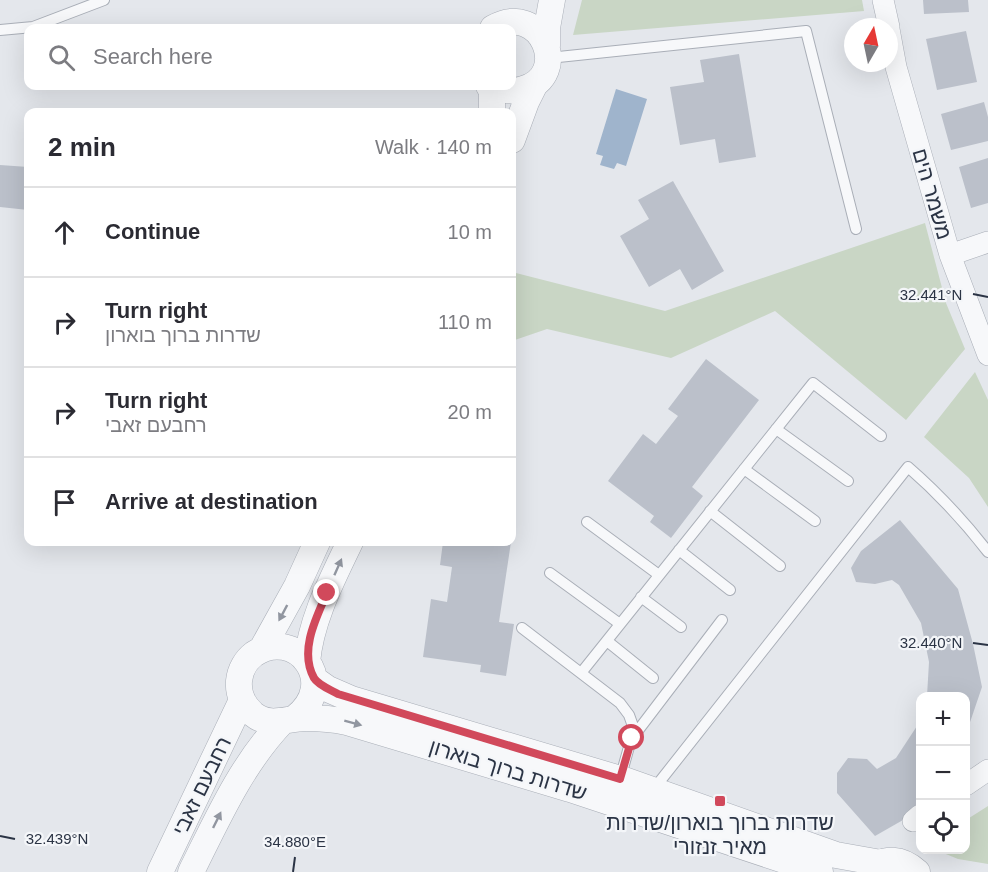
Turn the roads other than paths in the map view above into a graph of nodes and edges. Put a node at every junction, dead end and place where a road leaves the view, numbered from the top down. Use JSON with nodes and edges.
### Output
{"nodes":[{"id":1,"x":104,"y":0,"type":"edge"},
{"id":2,"x":519,"y":0,"type":"edge"},
{"id":3,"x":552,"y":0,"type":"edge"},
{"id":4,"x":884,"y":0,"type":"edge"},
{"id":5,"x":887,"y":18,"type":"edge"},
{"id":6,"x":41,"y":24,"type":"edge"},
{"id":7,"x":500,"y":24,"type":"edge"},
{"id":8,"x":504,"y":24,"type":"edge"},
{"id":9,"x":24,"y":28,"type":"edge"},
{"id":10,"x":0,"y":30,"type":"edge"},
{"id":11,"x":548,"y":52,"type":"junction"},
{"id":12,"x":897,"y":72,"type":"edge"},
{"id":13,"x":535,"y":84,"type":"junction"},
{"id":14,"x":491,"y":90,"type":"edge"},
{"id":15,"x":516,"y":90,"type":"edge"},
{"id":16,"x":492,"y":108,"type":"edge"},
{"id":17,"x":516,"y":129,"type":"edge"},
{"id":18,"x":856,"y":229,"type":"dead end"},
{"id":19,"x":988,"y":242,"type":"edge"},
{"id":20,"x":950,"y":255,"type":"junction"},
{"id":21,"x":988,"y":355,"type":"edge"},
{"id":22,"x":776,"y":429,"type":"junction"},
{"id":23,"x":881,"y":436,"type":"dead end"},
{"id":24,"x":744,"y":469,"type":"junction"},
{"id":25,"x":848,"y":481,"type":"dead end"},
{"id":26,"x":710,"y":511,"type":"junction"},
{"id":27,"x":815,"y":521,"type":"dead end"},
{"id":28,"x":587,"y":522,"type":"dead end"},
{"id":29,"x":315,"y":546,"type":"edge"},
{"id":30,"x":348,"y":546,"type":"edge"},
{"id":31,"x":679,"y":550,"type":"junction"},
{"id":32,"x":988,"y":552,"type":"edge"},
{"id":33,"x":780,"y":566,"type":"dead end"},
{"id":34,"x":550,"y":573,"type":"dead end"},
{"id":35,"x":659,"y":575,"type":"junction"},
{"id":36,"x":730,"y":590,"type":"dead end"},
{"id":37,"x":641,"y":597,"type":"junction"},
{"id":38,"x":722,"y":620,"type":"dead end"},
{"id":39,"x":620,"y":624,"type":"junction"},
{"id":40,"x":681,"y":627,"type":"dead end"},
{"id":41,"x":522,"y":628,"type":"dead end"},
{"id":42,"x":607,"y":640,"type":"junction"},
{"id":43,"x":262,"y":649,"type":"junction"},
{"id":44,"x":311,"y":670,"type":"junction"},
{"id":45,"x":581,"y":673,"type":"junction"},
{"id":46,"x":653,"y":678,"type":"dead end"},
{"id":47,"x":242,"y":700,"type":"junction"},
{"id":48,"x":288,"y":720,"type":"junction"},
{"id":49,"x":632,"y":738,"type":"junction"},
{"id":50,"x":988,"y":770,"type":"edge"},
{"id":51,"x":620,"y":779,"type":"junction"},
{"id":52,"x":970,"y":782,"type":"edge"},
{"id":53,"x":653,"y":790,"type":"junction"},
{"id":54,"x":875,"y":867,"type":"edge"},
{"id":55,"x":160,"y":872,"type":"edge"},
{"id":56,"x":191,"y":872,"type":"edge"},
{"id":57,"x":820,"y":872,"type":"edge"},
{"id":58,"x":916,"y":872,"type":"edge"}],
"edges":[{"from":1,"to":6,"type":"lane"},
{"from":2,"to":7,"type":"street"},
{"from":3,"to":11,"type":"street"},
{"from":4,"to":5,"type":"street","name":"משמר הים"},
{"from":8,"to":11,"type":"street"},
{"from":9,"to":10,"type":"lane"},
{"from":11,"to":13,"type":"street"},
{"from":11,"to":18,"type":"lane"},
{"from":12,"to":20,"type":"street","name":"משמר הים"},
{"from":13,"to":15,"type":"street"},
{"from":13,"to":17,"type":"street"},
{"from":14,"to":16,"type":"street"},
{"from":19,"to":20,"type":"street"},
{"from":20,"to":21,"type":"street","name":"משמר הים"},
{"from":22,"to":23,"type":"lane"},
{"from":22,"to":24,"type":"lane"},
{"from":22,"to":25,"type":"lane"},
{"from":24,"to":26,"type":"lane"},
{"from":24,"to":27,"type":"lane"},
{"from":26,"to":31,"type":"lane"},
{"from":26,"to":33,"type":"lane"},
{"from":28,"to":35,"type":"lane"},
{"from":29,"to":43,"type":"street","one_way":true},
{"from":44,"to":30,"type":"street","one_way":true},
{"from":31,"to":35,"type":"lane"},
{"from":31,"to":36,"type":"lane"},
{"from":32,"to":53,"type":"lane"},
{"from":34,"to":39,"type":"lane"},
{"from":35,"to":37,"type":"lane"},
{"from":37,"to":39,"type":"lane"},
{"from":37,"to":40,"type":"lane"},
{"from":38,"to":49,"type":"lane"},
{"from":39,"to":42,"type":"lane"},
{"from":41,"to":45,"type":"lane"},
{"from":42,"to":45,"type":"lane"},
{"from":42,"to":46,"type":"lane"},
{"from":43,"to":44,"type":"street"},
{"from":43,"to":47,"type":"street"},
{"from":44,"to":48,"type":"street"},
{"from":44,"to":51,"type":"street","name":"שדרות ברוך בוארון"},
{"from":45,"to":49,"type":"lane"},
{"from":47,"to":48,"type":"street"},
{"from":47,"to":55,"type":"street","name":"רחבעם זאבי"},
{"from":56,"to":48,"type":"street","name":"רחבעם זאבי","one_way":true},
{"from":48,"to":57,"type":"street","name":"שדרות ברוך בוארון","one_way":true},
{"from":49,"to":51,"type":"lane"},
{"from":50,"to":52,"type":"street"},
{"from":51,"to":53,"type":"street","name":"שדרות ברוך בוארון"},
{"from":53,"to":54,"type":"street","name":"שדרות ברוך בוארון"},
{"from":54,"to":58,"type":"street","name":"שדרות ברוך בוארון"}]}
